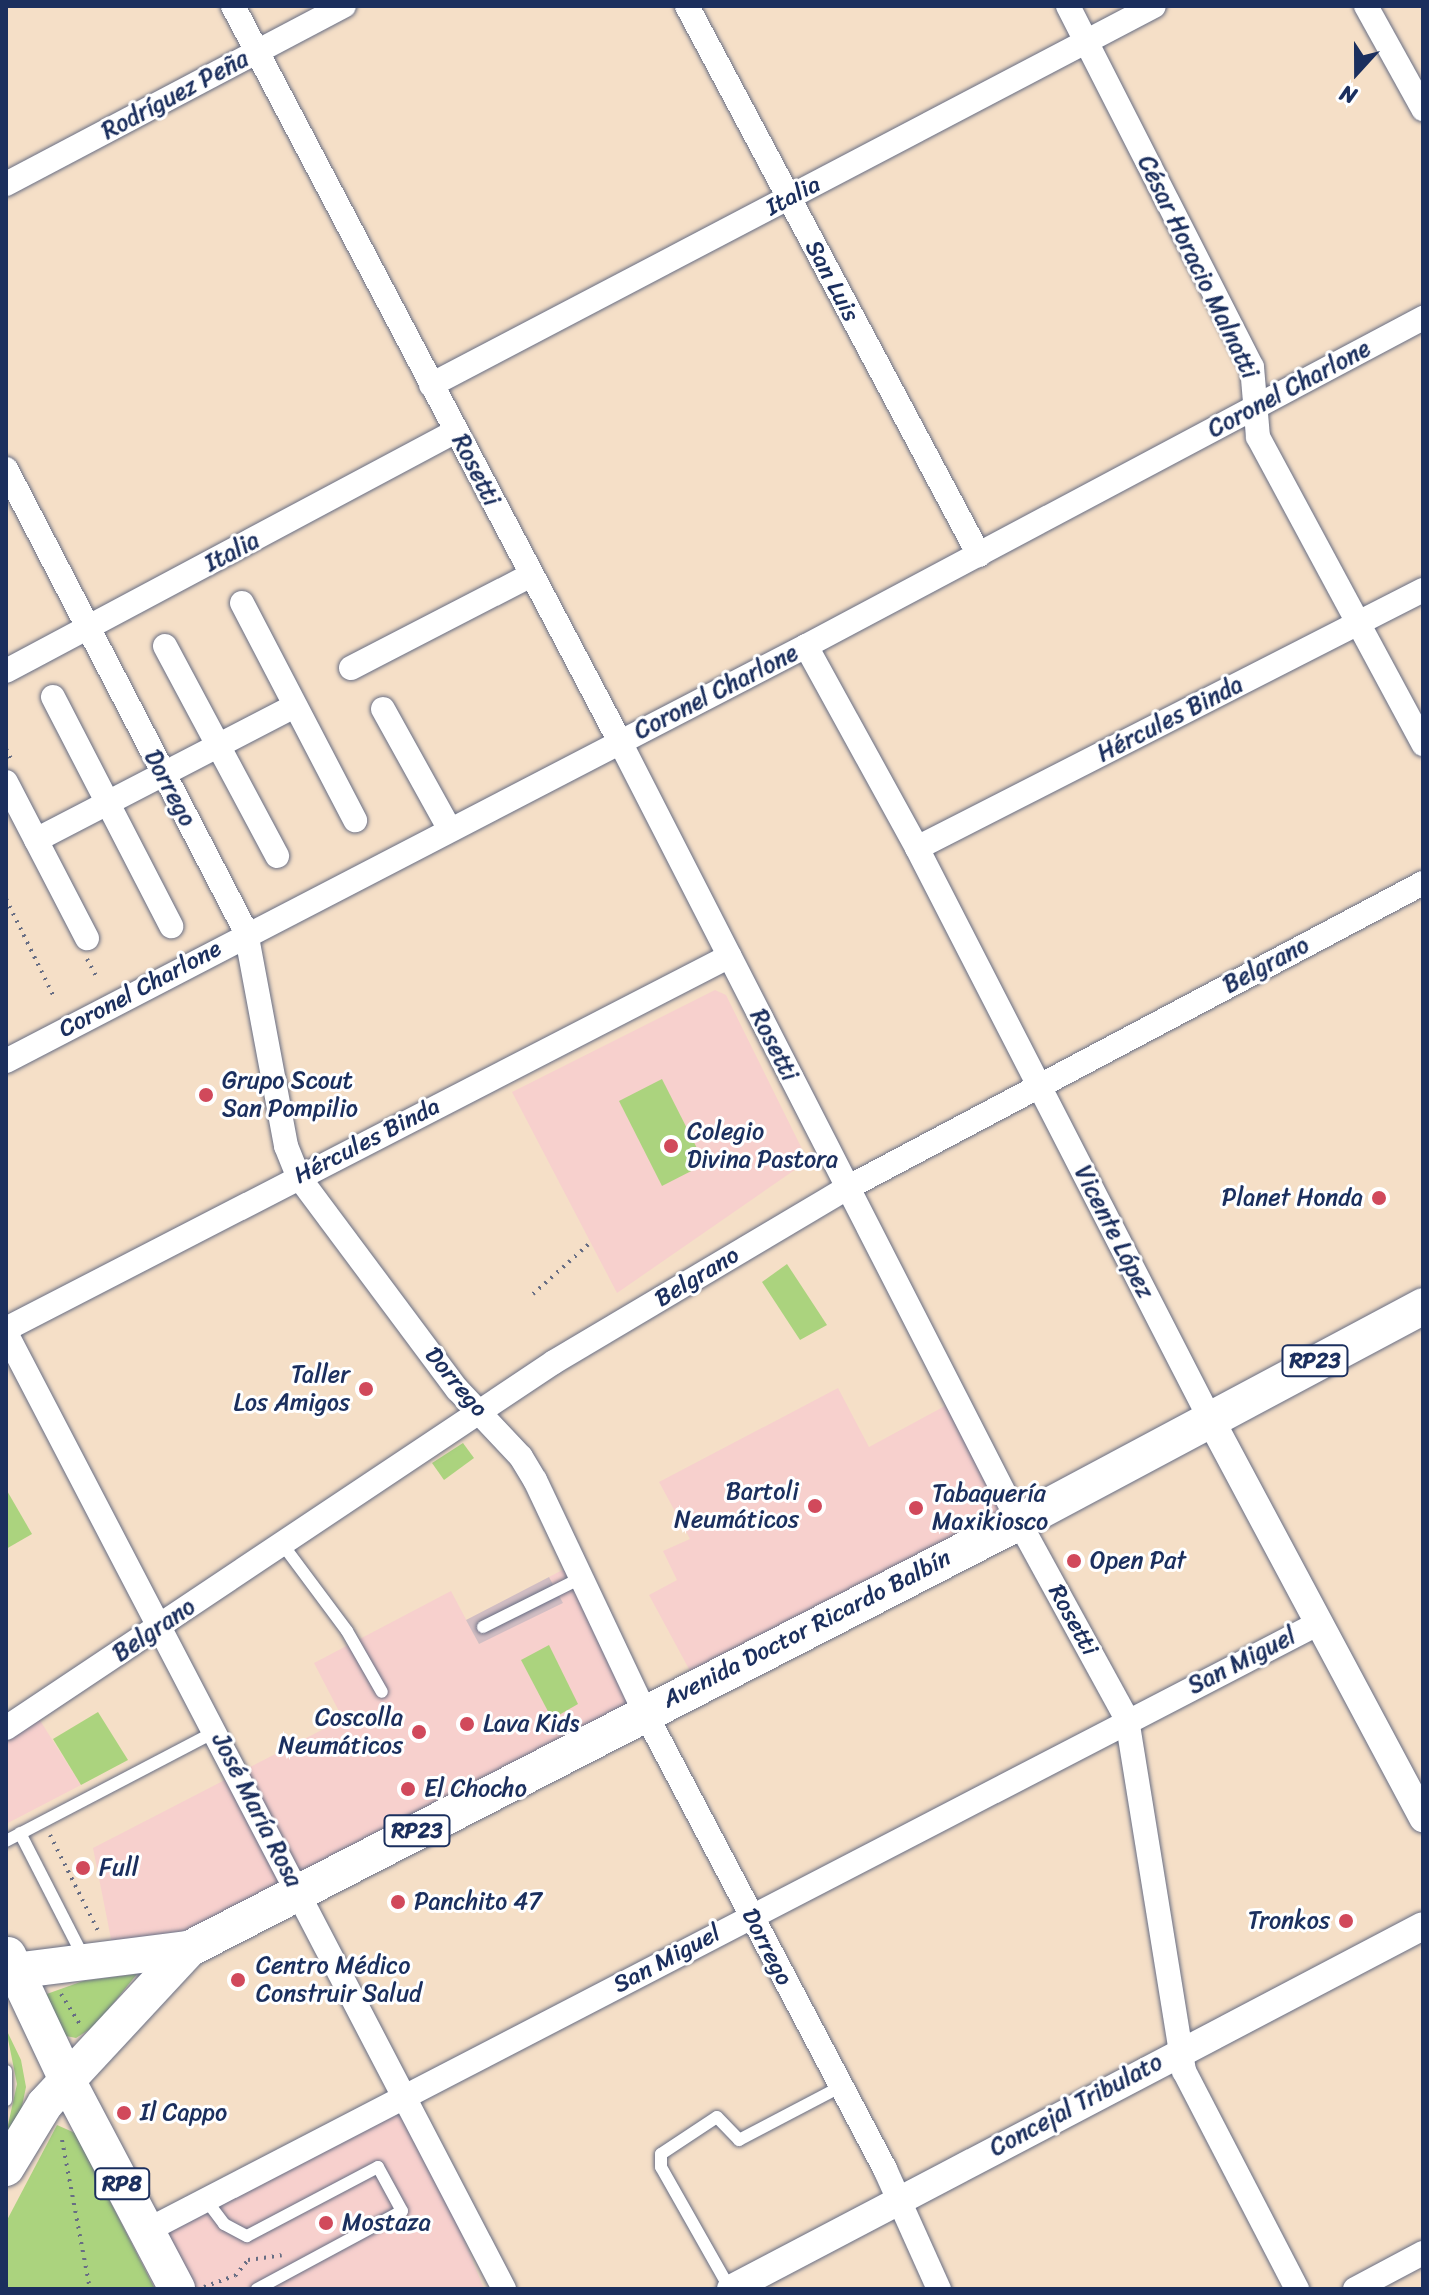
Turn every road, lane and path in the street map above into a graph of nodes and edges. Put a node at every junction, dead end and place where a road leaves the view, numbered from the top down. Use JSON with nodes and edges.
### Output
{"nodes":[{"id":1,"x":233,"y":6,"type":"edge"},
{"id":2,"x":344,"y":6,"type":"edge"},
{"id":3,"x":687,"y":6,"type":"edge"},
{"id":4,"x":1068,"y":6,"type":"edge"},
{"id":5,"x":1154,"y":6,"type":"edge"},
{"id":6,"x":1366,"y":6,"type":"edge"},
{"id":7,"x":1087,"y":42,"type":"junction"},
{"id":8,"x":256,"y":52,"type":"junction"},
{"id":9,"x":1423,"y":109,"type":"edge"},
{"id":10,"x":6,"y":184,"type":"edge"},
{"id":11,"x":788,"y":199,"type":"junction"},
{"id":12,"x":1423,"y":318,"type":"edge"},
{"id":13,"x":431,"y":385,"type":"junction"},
{"id":14,"x":1255,"y":406,"type":"junction"},
{"id":15,"x":456,"y":431,"type":"junction"},
{"id":16,"x":6,"y":469,"type":"edge"},
{"id":17,"x":979,"y":555,"type":"junction"},
{"id":18,"x":529,"y":576,"type":"junction"},
{"id":19,"x":1423,"y":590,"type":"edge"},
{"id":20,"x":242,"y":603,"type":"dead end"},
{"id":21,"x":1359,"y":623,"type":"junction"},
{"id":22,"x":88,"y":629,"type":"junction"},
{"id":23,"x":165,"y":646,"type":"dead end"},
{"id":24,"x":806,"y":646,"type":"junction"},
{"id":25,"x":351,"y":668,"type":"dead end"},
{"id":26,"x":6,"y":671,"type":"edge"},
{"id":27,"x":53,"y":697,"type":"dead end"},
{"id":28,"x":294,"y":706,"type":"junction"},
{"id":29,"x":383,"y":709,"type":"dead end"},
{"id":30,"x":619,"y":740,"type":"junction"},
{"id":31,"x":1423,"y":744,"type":"edge"},
{"id":32,"x":218,"y":746,"type":"junction"},
{"id":33,"x":164,"y":776,"type":"junction"},
{"id":34,"x":6,"y":782,"type":"edge"},
{"id":35,"x":108,"y":805,"type":"junction"},
{"id":36,"x":355,"y":820,"type":"dead end"},
{"id":37,"x":449,"y":828,"type":"junction"},
{"id":38,"x":36,"y":840,"type":"junction"},
{"id":39,"x":917,"y":848,"type":"junction"},
{"id":40,"x":277,"y":856,"type":"dead end"},
{"id":41,"x":1423,"y":883,"type":"edge"},
{"id":42,"x":6,"y":899,"type":"edge"},
{"id":43,"x":171,"y":926,"type":"dead end"},
{"id":44,"x":246,"y":932,"type":"junction"},
{"id":45,"x":87,"y":938,"type":"dead end"},
{"id":46,"x":730,"y":956,"type":"junction"},
{"id":47,"x":54,"y":997,"type":"dead end"},
{"id":48,"x":6,"y":1061,"type":"edge"},
{"id":49,"x":1039,"y":1084,"type":"junction"},
{"id":50,"x":298,"y":1176,"type":"junction"},
{"id":51,"x":847,"y":1188,"type":"junction"},
{"id":52,"x":590,"y":1243,"type":"dead end"},
{"id":53,"x":533,"y":1294,"type":"dead end"},
{"id":54,"x":1423,"y":1306,"type":"edge"},
{"id":55,"x":6,"y":1331,"type":"edge"},
{"id":56,"x":482,"y":1414,"type":"junction"},
{"id":57,"x":1209,"y":1417,"type":"junction"},
{"id":58,"x":1019,"y":1522,"type":"junction"},
{"id":59,"x":283,"y":1545,"type":"junction"},
{"id":60,"x":581,"y":1578,"type":"junction"},
{"id":61,"x":1317,"y":1624,"type":"junction"},
{"id":62,"x":161,"y":1625,"type":"junction"},
{"id":63,"x":483,"y":1627,"type":"dead end"},
{"id":64,"x":382,"y":1692,"type":"dead end"},
{"id":65,"x":644,"y":1711,"type":"junction"},
{"id":66,"x":1127,"y":1719,"type":"junction"},
{"id":67,"x":6,"y":1728,"type":"edge"},
{"id":68,"x":216,"y":1731,"type":"junction"},
{"id":69,"x":1423,"y":1818,"type":"edge"},
{"id":70,"x":61,"y":1825,"type":"dead end"},
{"id":71,"x":20,"y":1833,"type":"junction"},
{"id":72,"x":6,"y":1841,"type":"edge"},
{"id":73,"x":300,"y":1892,"type":"junction"},
{"id":74,"x":751,"y":1915,"type":"junction"},
{"id":75,"x":1423,"y":1926,"type":"edge"},
{"id":76,"x":92,"y":1948,"type":"junction"},
{"id":77,"x":189,"y":1949,"type":"junction"},
{"id":78,"x":10,"y":1965,"type":"edge"},
{"id":79,"x":61,"y":1994,"type":"dead end"},
{"id":80,"x":82,"y":2028,"type":"dead end"},
{"id":81,"x":1180,"y":2051,"type":"junction"},
{"id":82,"x":6,"y":2071,"type":"edge"},
{"id":83,"x":67,"y":2080,"type":"junction"},
{"id":84,"x":840,"y":2087,"type":"junction"},
{"id":85,"x":406,"y":2097,"type":"junction"},
{"id":86,"x":6,"y":2100,"type":"edge"},
{"id":87,"x":62,"y":2140,"type":"dead end"},
{"id":88,"x":6,"y":2168,"type":"edge"},
{"id":89,"x":897,"y":2199,"type":"junction"},
{"id":90,"x":206,"y":2200,"type":"junction"},
{"id":91,"x":146,"y":2231,"type":"junction"},
{"id":92,"x":1423,"y":2253,"type":"edge"},
{"id":93,"x":285,"y":2254,"type":"dead end"},
{"id":94,"x":190,"y":2288,"type":"edge"},
{"id":95,"x":90,"y":2289,"type":"edge"},
{"id":96,"x":257,"y":2289,"type":"edge"},
{"id":97,"x":504,"y":2289,"type":"edge"},
{"id":98,"x":730,"y":2289,"type":"edge"},
{"id":99,"x":939,"y":2289,"type":"edge"},
{"id":100,"x":1297,"y":2289,"type":"edge"},
{"id":101,"x":1355,"y":2289,"type":"edge"}],
"edges":[{"from":1,"to":8,"type":"street","name":"Rosetti"},
{"from":2,"to":8,"type":"street","name":"Rodríguez Peña"},
{"from":3,"to":11,"type":"street","name":"San Luis"},
{"from":4,"to":7,"type":"street","name":"César Horacio Malnatti"},
{"from":5,"to":7,"type":"street","name":"Italia"},
{"from":6,"to":9,"type":"street"},
{"from":7,"to":11,"type":"street","name":"Italia"},
{"from":7,"to":14,"type":"street","name":"César Horacio Malnatti"},
{"from":8,"to":10,"type":"street","name":"Rodríguez Peña"},
{"from":8,"to":13,"type":"street","name":"Rosetti"},
{"from":11,"to":13,"type":"street","name":"Italia"},
{"from":11,"to":17,"type":"street","name":"San Luis"},
{"from":12,"to":14,"type":"street","name":"Coronel Charlone"},
{"from":13,"to":15,"type":"street","name":"Rosetti"},
{"from":14,"to":17,"type":"street","name":"Coronel Charlone"},
{"from":14,"to":21,"type":"street","name":"César Horacio Malnatti"},
{"from":15,"to":18,"type":"street","name":"Rosetti"},
{"from":15,"to":22,"type":"street","name":"Italia"},
{"from":16,"to":22,"type":"street","name":"Dorrego"},
{"from":17,"to":24,"type":"street","name":"Coronel Charlone"},
{"from":18,"to":25,"type":"street"},
{"from":18,"to":30,"type":"street","name":"Rosetti"},
{"from":19,"to":21,"type":"street","name":"Hércules Binda"},
{"from":20,"to":28,"type":"street"},
{"from":21,"to":31,"type":"street","name":"César Horacio Malnatti"},
{"from":21,"to":39,"type":"street","name":"Hércules Binda"},
{"from":22,"to":26,"type":"street","name":"Italia"},
{"from":22,"to":33,"type":"street","name":"Dorrego"},
{"from":23,"to":32,"type":"street"},
{"from":24,"to":30,"type":"street","name":"Coronel Charlone"},
{"from":24,"to":39,"type":"street","name":"Vicente López"},
{"from":27,"to":35,"type":"street"},
{"from":28,"to":32,"type":"street"},
{"from":28,"to":36,"type":"street"},
{"from":29,"to":37,"type":"street"},
{"from":30,"to":37,"type":"street","name":"Coronel Charlone"},
{"from":30,"to":46,"type":"street","name":"Rosetti"},
{"from":32,"to":33,"type":"street"},
{"from":32,"to":40,"type":"street"},
{"from":33,"to":35,"type":"street"},
{"from":33,"to":44,"type":"street","name":"Dorrego"},
{"from":34,"to":38,"type":"street"},
{"from":35,"to":38,"type":"street"},
{"from":35,"to":43,"type":"street"},
{"from":37,"to":44,"type":"street","name":"Coronel Charlone"},
{"from":38,"to":45,"type":"street"},
{"from":39,"to":49,"type":"street","name":"Vicente López"},
{"from":41,"to":49,"type":"street","name":"Belgrano"},
{"from":42,"to":47,"type":"path"},
{"from":44,"to":48,"type":"street","name":"Coronel Charlone"},
{"from":44,"to":50,"type":"street","name":"Dorrego"},
{"from":46,"to":50,"type":"street","name":"Hércules Binda"},
{"from":46,"to":51,"type":"street","name":"Rosetti"},
{"from":49,"to":51,"type":"street","name":"Belgrano"},
{"from":49,"to":57,"type":"street","name":"Vicente López"},
{"from":50,"to":55,"type":"street","name":"Hércules Binda"},
{"from":50,"to":56,"type":"street","name":"Dorrego"},
{"from":51,"to":56,"type":"street","name":"Belgrano"},
{"from":51,"to":58,"type":"street","name":"Rosetti"},
{"from":52,"to":53,"type":"path"},
{"from":54,"to":57,"type":"main road","name":"Avenida Doctor Ricardo Balbín","number":"RP23"},
{"from":55,"to":62,"type":"street","name":"José María Rosa"},
{"from":56,"to":59,"type":"street","name":"Belgrano"},
{"from":56,"to":60,"type":"street","name":"Dorrego"},
{"from":57,"to":58,"type":"main road","name":"Avenida Doctor Ricardo Balbín","number":"RP23"},
{"from":57,"to":61,"type":"street","name":"Vicente López"},
{"from":58,"to":65,"type":"main road","name":"Avenida Doctor Ricardo Balbín","number":"RP23"},
{"from":58,"to":66,"type":"street","name":"Rosetti"},
{"from":59,"to":62,"type":"street","name":"Belgrano"},
{"from":59,"to":64,"type":"lane"},
{"from":60,"to":63,"type":"lane"},
{"from":60,"to":65,"type":"street","name":"Dorrego"},
{"from":61,"to":66,"type":"street","name":"San Miguel"},
{"from":61,"to":69,"type":"street","name":"Vicente López"},
{"from":62,"to":67,"type":"street","name":"Belgrano"},
{"from":62,"to":68,"type":"street","name":"José María Rosa"},
{"from":65,"to":73,"type":"main road","name":"Avenida Doctor Ricardo Balbín","number":"RP23"},
{"from":65,"to":74,"type":"street","name":"Dorrego"},
{"from":66,"to":74,"type":"street","name":"San Miguel"},
{"from":66,"to":81,"type":"street","name":"Rosetti"},
{"from":68,"to":71,"type":"lane"},
{"from":68,"to":73,"type":"street","name":"José María Rosa"},
{"from":70,"to":76,"type":"path"},
{"from":71,"to":72,"type":"lane"},
{"from":71,"to":76,"type":"lane"},
{"from":73,"to":77,"type":"main road","name":"Avenida Doctor Ricardo Balbín","number":"RP23"},
{"from":73,"to":85,"type":"street","name":"José María Rosa"},
{"from":74,"to":84,"type":"street","name":"Dorrego"},
{"from":74,"to":85,"type":"street","name":"San Miguel"},
{"from":75,"to":81,"type":"street","name":"Concejal Tribulato"},
{"from":76,"to":77,"type":"main road","name":"Avenida Doctor Ricardo Balbín","number":"RP23"},
{"from":76,"to":78,"type":"main road","name":"Avenida Doctor Ricardo Balbín","number":"RP23"},
{"from":77,"to":83,"type":"main road","name":"Avenida Doctor Ricardo Balbín","number":"RP23"},
{"from":78,"to":83,"type":"main road","number":"RP8"},
{"from":79,"to":80,"type":"path"},
{"from":81,"to":89,"type":"street","name":"Concejal Tribulato"},
{"from":81,"to":100,"type":"street","name":"Rosetti"},
{"from":82,"to":86,"type":"lane"},
{"from":83,"to":88,"type":"main road","number":"RP23"},
{"from":83,"to":91,"type":"main road","number":"RP8"},
{"from":84,"to":89,"type":"street","name":"Dorrego"},
{"from":84,"to":98,"type":"lane"},
{"from":85,"to":90,"type":"street","name":"San Miguel"},
{"from":85,"to":97,"type":"street","name":"José María Rosa"},
{"from":87,"to":95,"type":"path"},
{"from":89,"to":98,"type":"street","name":"Concejal Tribulato"},
{"from":89,"to":99,"type":"street","name":"Dorrego"},
{"from":90,"to":91,"type":"street","name":"San Miguel"},
{"from":90,"to":96,"type":"lane"},
{"from":91,"to":94,"type":"main road","number":"RP8"},
{"from":92,"to":101,"type":"street"},
{"from":93,"to":94,"type":"path"}]}
